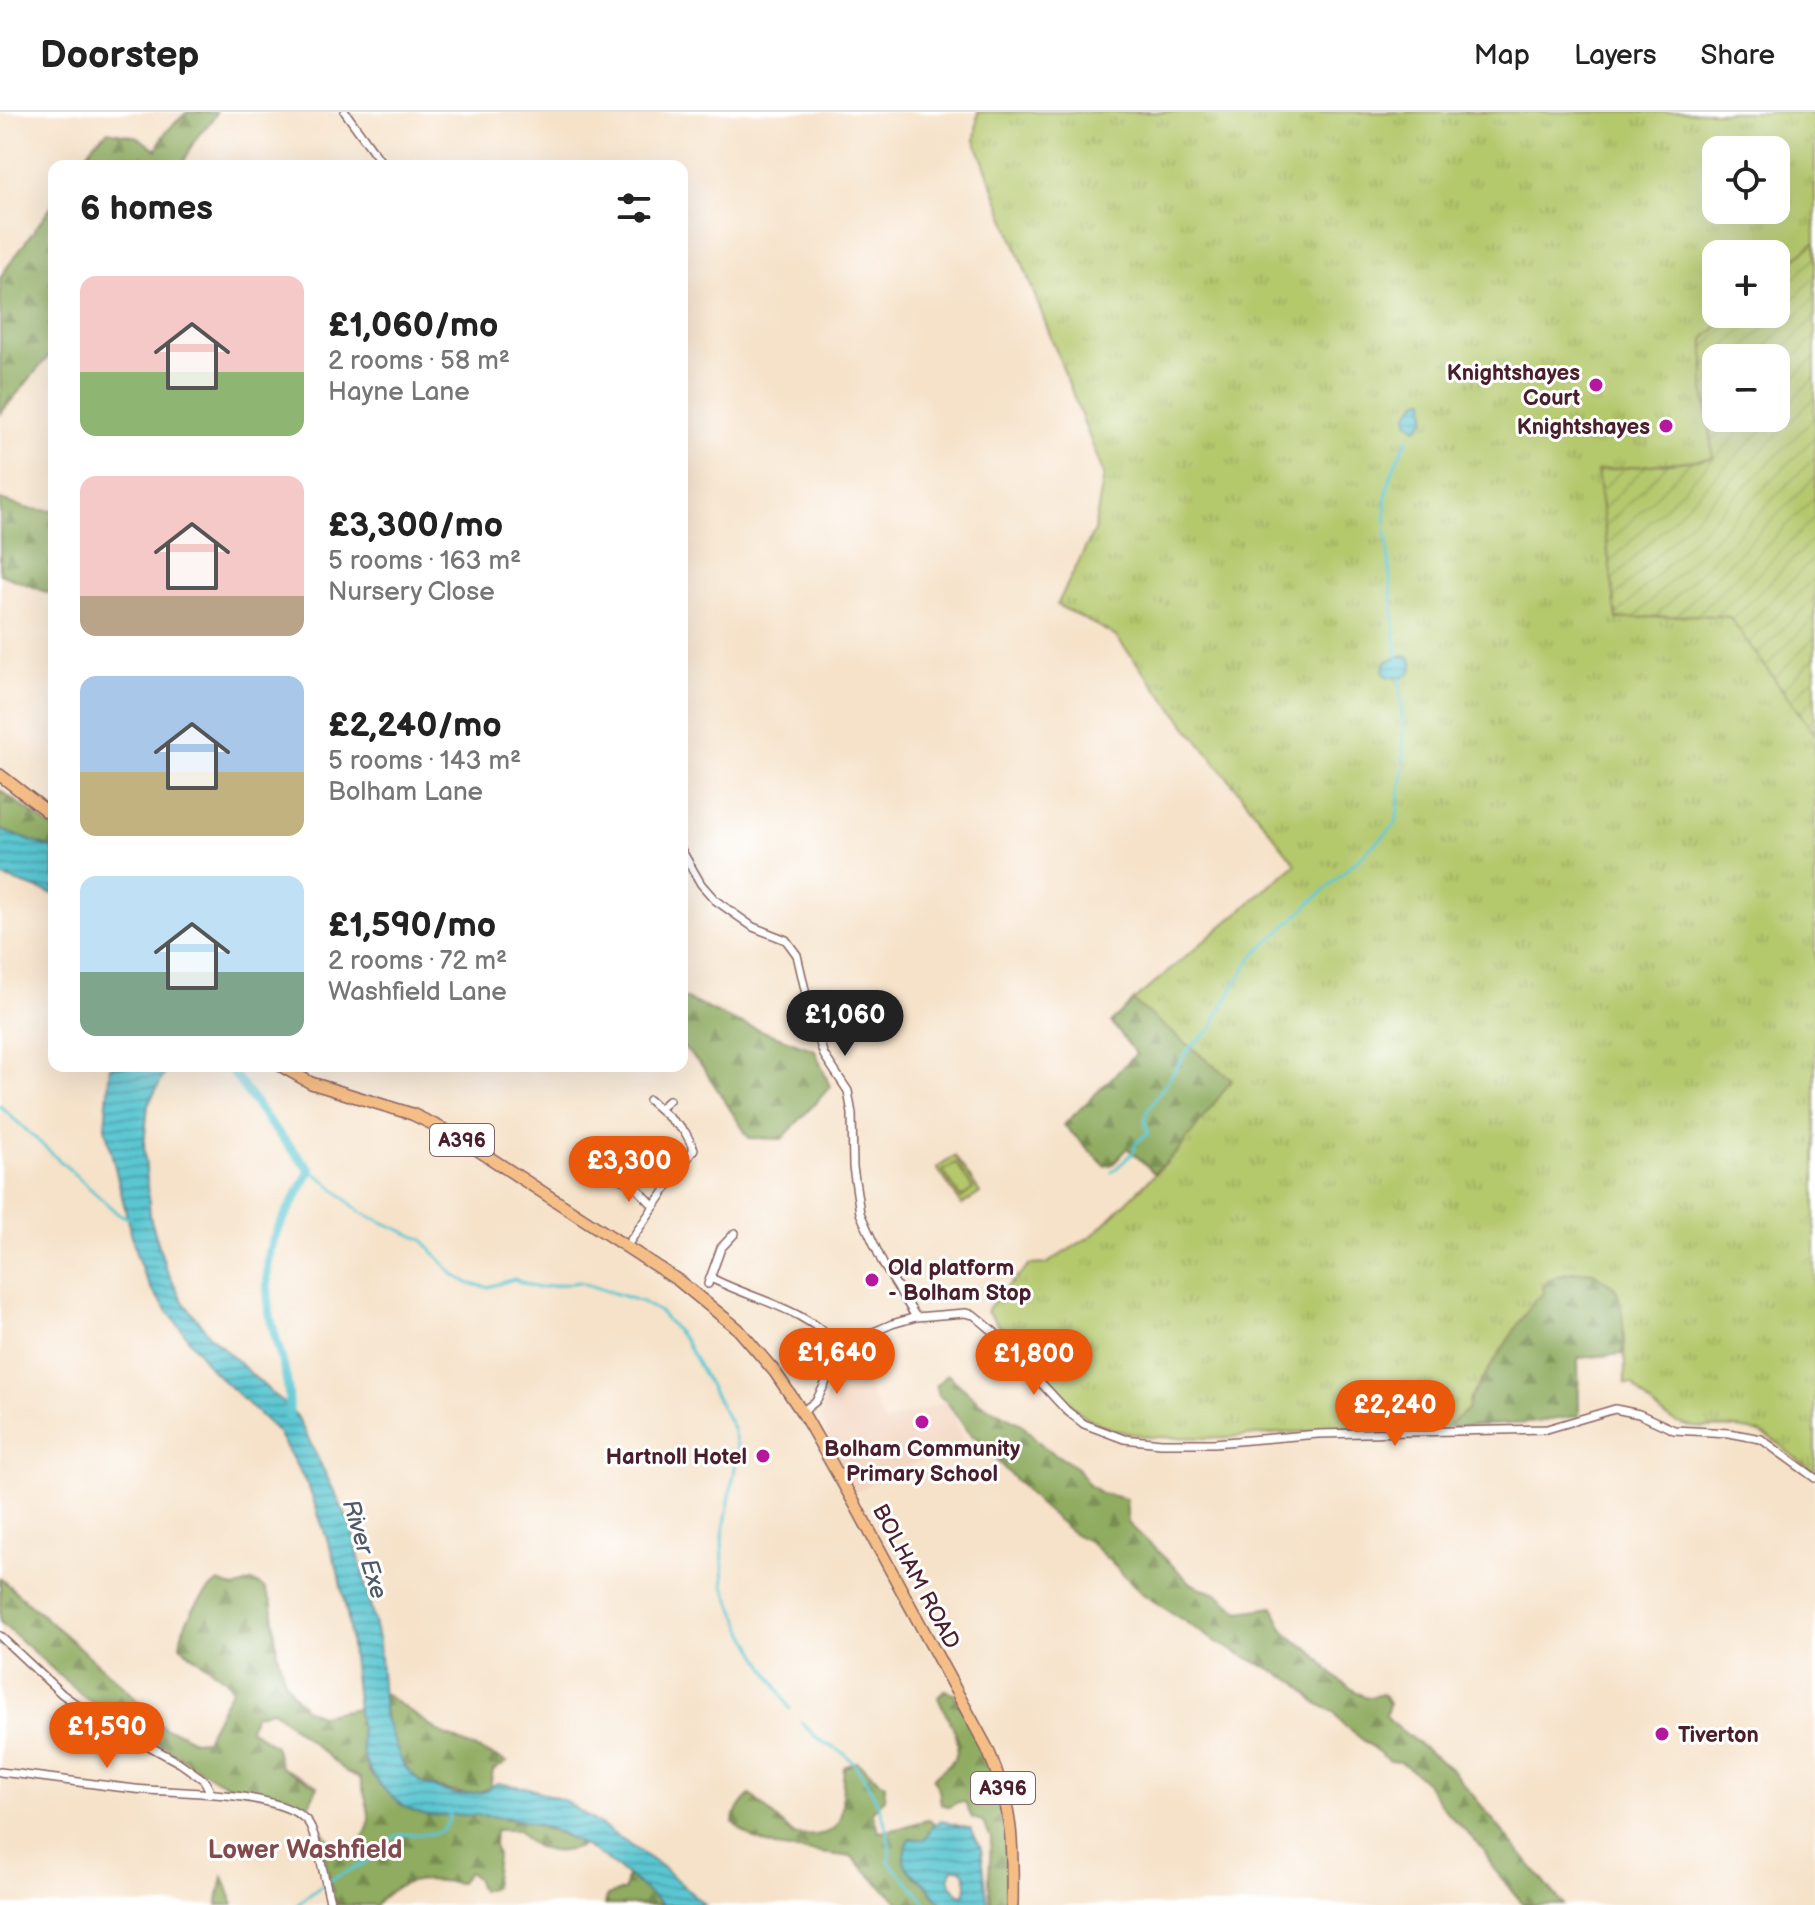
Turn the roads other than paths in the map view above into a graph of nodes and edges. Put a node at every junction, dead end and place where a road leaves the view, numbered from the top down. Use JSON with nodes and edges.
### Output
{"nodes":[{"id":1,"x":345,"y":112,"type":"edge"},
{"id":2,"x":380,"y":160,"type":"edge"},
{"id":3,"x":0,"y":775,"type":"edge"},
{"id":4,"x":48,"y":812,"type":"edge"},
{"id":5,"x":688,"y":861,"type":"edge"},
{"id":6,"x":292,"y":1072,"type":"edge"},
{"id":7,"x":649,"y":1100,"type":"dead end"},
{"id":8,"x":669,"y":1100,"type":"dead end"},
{"id":9,"x":660,"y":1108,"type":"junction"},
{"id":10,"x":615,"y":1177,"type":"dead end"},
{"id":11,"x":653,"y":1205,"type":"junction"},
{"id":12,"x":735,"y":1233,"type":"dead end"},
{"id":13,"x":626,"y":1247,"type":"junction"},
{"id":14,"x":916,"y":1317,"type":"junction"},
{"id":15,"x":840,"y":1348,"type":"junction"},
{"id":16,"x":802,"y":1412,"type":"junction"},
{"id":17,"x":1815,"y":1478,"type":"edge"},
{"id":18,"x":0,"y":1636,"type":"edge"},
{"id":19,"x":0,"y":1772,"type":"edge"},
{"id":20,"x":211,"y":1793,"type":"junction"},
{"id":21,"x":331,"y":1905,"type":"edge"},
{"id":22,"x":1012,"y":1905,"type":"edge"}],
"edges":[{"from":1,"to":2,"type":"street"},
{"from":3,"to":4,"type":"main road"},
{"from":5,"to":14,"type":"street"},
{"from":6,"to":13,"type":"main road","number":"A396"},
{"from":7,"to":9,"type":"street"},
{"from":8,"to":9,"type":"street"},
{"from":9,"to":11,"type":"street"},
{"from":10,"to":11,"type":"street"},
{"from":11,"to":13,"type":"street"},
{"from":12,"to":15,"type":"street"},
{"from":13,"to":16,"type":"main road","name":"BOLHAM ROAD","number":"A396"},
{"from":14,"to":15,"type":"street"},
{"from":14,"to":17,"type":"street"},
{"from":15,"to":16,"type":"street"},
{"from":16,"to":22,"type":"main road","name":"BOLHAM ROAD","number":"A396"},
{"from":18,"to":20,"type":"street"},
{"from":19,"to":20,"type":"street"},
{"from":20,"to":21,"type":"street"}]}
